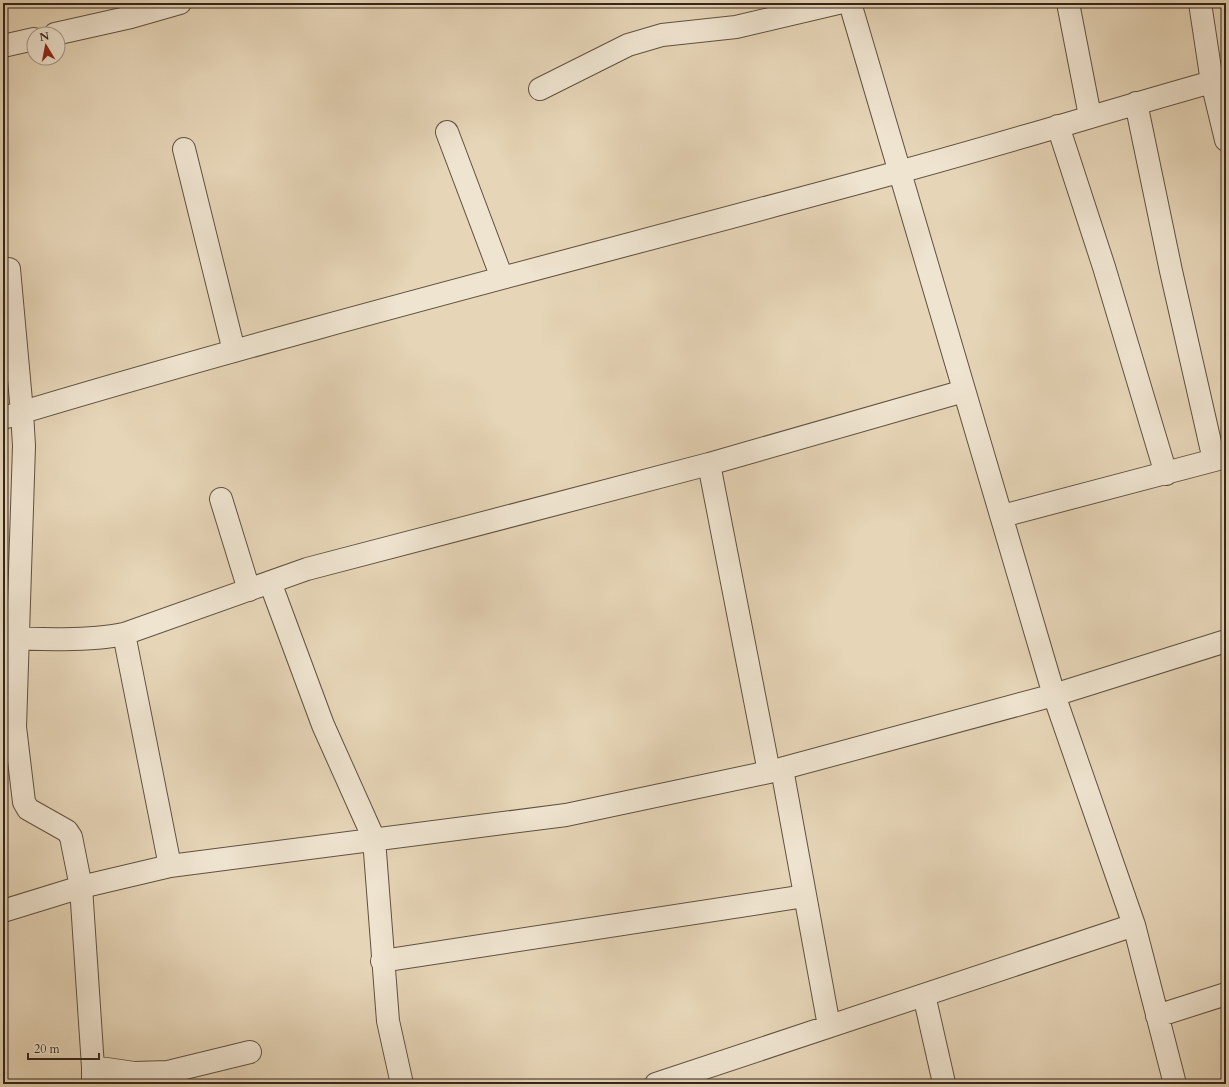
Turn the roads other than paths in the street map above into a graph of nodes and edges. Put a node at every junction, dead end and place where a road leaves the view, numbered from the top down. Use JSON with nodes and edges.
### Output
{"nodes":[{"id":1,"x":180,"y":3,"type":"edge"},
{"id":2,"x":838,"y":3,"type":"edge"},
{"id":3,"x":850,"y":3,"type":"edge"},
{"id":4,"x":1068,"y":3,"type":"edge"},
{"id":5,"x":1200,"y":3,"type":"edge"},
{"id":6,"x":129,"y":10,"type":"edge"},
{"id":7,"x":66,"y":30,"type":"edge"},
{"id":8,"x":26,"y":41,"type":"edge"},
{"id":9,"x":3,"y":46,"type":"edge"},
{"id":10,"x":1219,"y":80,"type":"edge"},
{"id":11,"x":540,"y":89,"type":"dead end"},
{"id":12,"x":1136,"y":103,"type":"junction"},
{"id":13,"x":1090,"y":116,"type":"junction"},
{"id":14,"x":1058,"y":126,"type":"junction"},
{"id":15,"x":447,"y":132,"type":"dead end"},
{"id":16,"x":1226,"y":140,"type":"edge"},
{"id":17,"x":184,"y":149,"type":"dead end"},
{"id":18,"x":898,"y":172,"type":"junction"},
{"id":19,"x":9,"y":269,"type":"dead end"},
{"id":20,"x":502,"y":278,"type":"junction"},
{"id":21,"x":234,"y":351,"type":"junction"},
{"id":22,"x":964,"y":390,"type":"junction"},
{"id":23,"x":13,"y":415,"type":"edge"},
{"id":24,"x":1220,"y":458,"type":"edge"},
{"id":25,"x":709,"y":464,"type":"junction"},
{"id":26,"x":1166,"y":474,"type":"junction"},
{"id":27,"x":221,"y":499,"type":"dead end"},
{"id":28,"x":1002,"y":516,"type":"junction"},
{"id":29,"x":270,"y":582,"type":"junction"},
{"id":30,"x":249,"y":590,"type":"junction"},
{"id":31,"x":124,"y":634,"type":"junction"},
{"id":32,"x":11,"y":637,"type":"edge"},
{"id":33,"x":1226,"y":641,"type":"edge"},
{"id":34,"x":1054,"y":695,"type":"junction"},
{"id":35,"x":776,"y":771,"type":"junction"},
{"id":36,"x":374,"y":839,"type":"junction"},
{"id":37,"x":170,"y":866,"type":"junction"},
{"id":38,"x":81,"y":887,"type":"junction"},
{"id":39,"x":805,"y":896,"type":"junction"},
{"id":40,"x":3,"y":911,"type":"edge"},
{"id":41,"x":1134,"y":926,"type":"junction"},
{"id":42,"x":382,"y":961,"type":"junction"},
{"id":43,"x":1226,"y":994,"type":"edge"},
{"id":44,"x":924,"y":995,"type":"junction"},
{"id":45,"x":1157,"y":1016,"type":"junction"},
{"id":46,"x":829,"y":1026,"type":"junction"},
{"id":47,"x":250,"y":1052,"type":"dead end"},
{"id":48,"x":93,"y":1076,"type":"edge"},
{"id":49,"x":944,"y":1083,"type":"dead end"},
{"id":50,"x":402,"y":1084,"type":"edge"},
{"id":51,"x":656,"y":1084,"type":"edge"},
{"id":52,"x":1175,"y":1084,"type":"edge"}],
"edges":[{"from":1,"to":6,"type":"street"},
{"from":2,"to":11,"type":"street"},
{"from":3,"to":18,"type":"street"},
{"from":4,"to":13,"type":"street"},
{"from":5,"to":10,"type":"street"},
{"from":6,"to":7,"type":"street"},
{"from":8,"to":9,"type":"street"},
{"from":10,"to":12,"type":"street"},
{"from":10,"to":16,"type":"street"},
{"from":12,"to":13,"type":"street"},
{"from":12,"to":24,"type":"street"},
{"from":13,"to":14,"type":"street"},
{"from":14,"to":18,"type":"street"},
{"from":14,"to":26,"type":"street"},
{"from":15,"to":20,"type":"street"},
{"from":17,"to":21,"type":"street"},
{"from":18,"to":20,"type":"street"},
{"from":18,"to":22,"type":"street"},
{"from":19,"to":23,"type":"street"},
{"from":20,"to":21,"type":"street"},
{"from":21,"to":23,"type":"street"},
{"from":22,"to":25,"type":"street"},
{"from":22,"to":28,"type":"street"},
{"from":23,"to":32,"type":"street"},
{"from":24,"to":26,"type":"street"},
{"from":25,"to":29,"type":"street"},
{"from":25,"to":35,"type":"street"},
{"from":26,"to":28,"type":"street"},
{"from":27,"to":30,"type":"street"},
{"from":28,"to":34,"type":"street"},
{"from":29,"to":30,"type":"street"},
{"from":29,"to":36,"type":"street"},
{"from":30,"to":31,"type":"street"},
{"from":31,"to":32,"type":"street"},
{"from":31,"to":37,"type":"street"},
{"from":32,"to":38,"type":"street"},
{"from":33,"to":34,"type":"street"},
{"from":34,"to":35,"type":"street"},
{"from":34,"to":41,"type":"street"},
{"from":35,"to":36,"type":"street"},
{"from":35,"to":39,"type":"street"},
{"from":36,"to":37,"type":"street"},
{"from":36,"to":42,"type":"street"},
{"from":37,"to":38,"type":"street"},
{"from":38,"to":40,"type":"street"},
{"from":38,"to":48,"type":"street"},
{"from":39,"to":42,"type":"street"},
{"from":39,"to":46,"type":"street"},
{"from":41,"to":44,"type":"street"},
{"from":41,"to":45,"type":"street"},
{"from":42,"to":50,"type":"street"},
{"from":43,"to":45,"type":"street"},
{"from":44,"to":46,"type":"street"},
{"from":44,"to":49,"type":"street"},
{"from":45,"to":52,"type":"street"},
{"from":46,"to":51,"type":"street"},
{"from":47,"to":48,"type":"street"}]}
